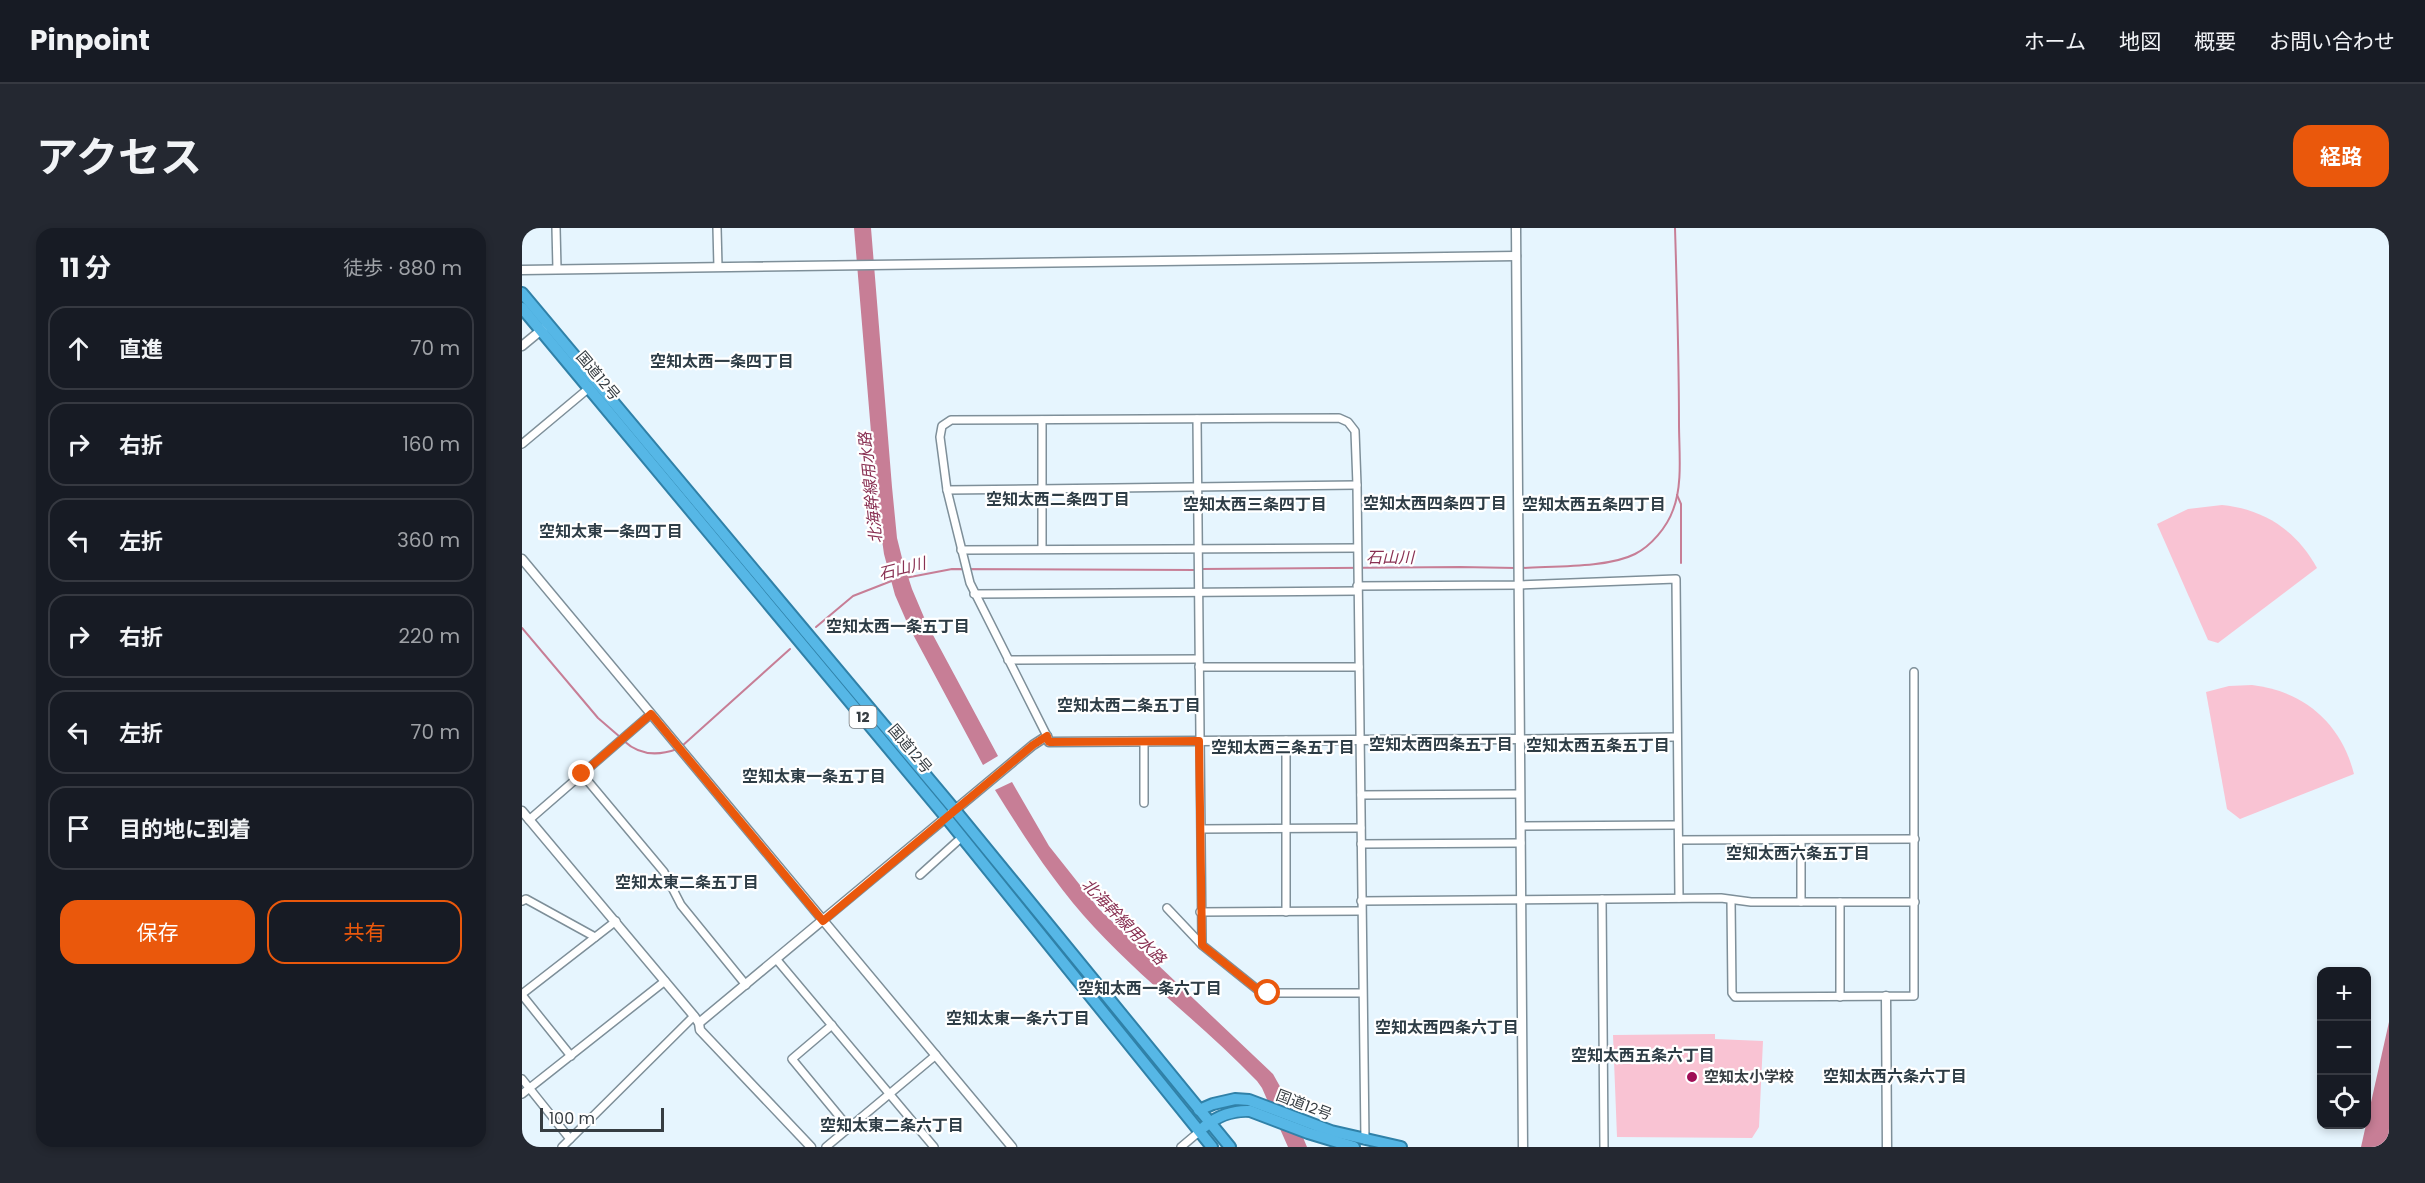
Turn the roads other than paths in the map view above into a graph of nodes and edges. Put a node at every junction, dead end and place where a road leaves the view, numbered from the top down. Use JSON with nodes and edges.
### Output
{"nodes":[{"id":1,"x":556,"y":228,"type":"edge"},
{"id":2,"x":717,"y":228,"type":"edge"},
{"id":3,"x":1515,"y":228,"type":"edge"},
{"id":4,"x":1516,"y":256,"type":"junction"},
{"id":5,"x":718,"y":267,"type":"junction"},
{"id":6,"x":557,"y":269,"type":"junction"},
{"id":7,"x":522,"y":270,"type":"edge"},
{"id":8,"x":522,"y":293,"type":"edge"},
{"id":9,"x":522,"y":308,"type":"edge"},
{"id":10,"x":544,"y":327,"type":"junction"},
{"id":11,"x":522,"y":346,"type":"edge"},
{"id":12,"x":589,"y":388,"type":"junction"},
{"id":13,"x":1197,"y":419,"type":"junction"},
{"id":14,"x":1042,"y":420,"type":"junction"},
{"id":15,"x":522,"y":444,"type":"edge"},
{"id":16,"x":1357,"y":485,"type":"junction"},
{"id":17,"x":1197,"y":486,"type":"junction"},
{"id":18,"x":1041,"y":488,"type":"junction"},
{"id":19,"x":947,"y":490,"type":"junction"},
{"id":20,"x":1357,"y":548,"type":"junction"},
{"id":21,"x":1042,"y":549,"type":"junction"},
{"id":22,"x":1197,"y":549,"type":"junction"},
{"id":23,"x":961,"y":550,"type":"junction"},
{"id":24,"x":522,"y":559,"type":"edge"},
{"id":25,"x":1518,"y":585,"type":"junction"},
{"id":26,"x":1357,"y":589,"type":"junction"},
{"id":27,"x":1198,"y":591,"type":"junction"},
{"id":28,"x":974,"y":594,"type":"junction"},
{"id":29,"x":1008,"y":660,"type":"junction"},
{"id":30,"x":1199,"y":663,"type":"junction"},
{"id":31,"x":1359,"y":667,"type":"junction"},
{"id":32,"x":1914,"y":672,"type":"dead end"},
{"id":33,"x":651,"y":714,"type":"junction"},
{"id":34,"x":1047,"y":736,"type":"junction"},
{"id":35,"x":1676,"y":737,"type":"junction"},
{"id":36,"x":1359,"y":738,"type":"junction"},
{"id":37,"x":1520,"y":739,"type":"junction"},
{"id":38,"x":1286,"y":740,"type":"junction"},
{"id":39,"x":1199,"y":741,"type":"junction"},
{"id":40,"x":1144,"y":742,"type":"junction"},
{"id":41,"x":582,"y":774,"type":"junction"},
{"id":42,"x":1520,"y":794,"type":"junction"},
{"id":43,"x":1360,"y":795,"type":"junction"},
{"id":44,"x":1143,"y":803,"type":"dead end"},
{"id":45,"x":522,"y":811,"type":"edge"},
{"id":46,"x":950,"y":813,"type":"junction"},
{"id":47,"x":529,"y":820,"type":"junction"},
{"id":48,"x":1677,"y":825,"type":"junction"},
{"id":49,"x":1521,"y":826,"type":"junction"},
{"id":50,"x":1286,"y":828,"type":"junction"},
{"id":51,"x":1360,"y":828,"type":"junction"},
{"id":52,"x":1201,"y":829,"type":"junction"},
{"id":53,"x":962,"y":837,"type":"junction"},
{"id":54,"x":1915,"y":839,"type":"junction"},
{"id":55,"x":1679,"y":840,"type":"junction"},
{"id":56,"x":1801,"y":840,"type":"junction"},
{"id":57,"x":1521,"y":843,"type":"junction"},
{"id":58,"x":1361,"y":844,"type":"junction"},
{"id":59,"x":920,"y":875,"type":"dead end"},
{"id":60,"x":1679,"y":898,"type":"junction"},
{"id":61,"x":1521,"y":899,"type":"junction"},
{"id":62,"x":1602,"y":899,"type":"junction"},
{"id":63,"x":1731,"y":900,"type":"junction"},
{"id":64,"x":522,"y":901,"type":"edge"},
{"id":65,"x":1361,"y":901,"type":"junction"},
{"id":66,"x":1801,"y":902,"type":"junction"},
{"id":67,"x":1840,"y":902,"type":"junction"},
{"id":68,"x":1915,"y":902,"type":"junction"},
{"id":69,"x":1167,"y":908,"type":"dead end"},
{"id":70,"x":1361,"y":911,"type":"junction"},
{"id":71,"x":1200,"y":912,"type":"junction"},
{"id":72,"x":1286,"y":912,"type":"junction"},
{"id":73,"x":616,"y":921,"type":"junction"},
{"id":74,"x":823,"y":921,"type":"junction"},
{"id":75,"x":596,"y":937,"type":"junction"},
{"id":76,"x":1202,"y":945,"type":"junction"},
{"id":77,"x":777,"y":960,"type":"junction"},
{"id":78,"x":666,"y":981,"type":"junction"},
{"id":79,"x":747,"y":985,"type":"junction"},
{"id":80,"x":1362,"y":993,"type":"junction"},
{"id":81,"x":522,"y":995,"type":"edge"},
{"id":82,"x":1886,"y":996,"type":"junction"},
{"id":83,"x":1840,"y":997,"type":"junction"},
{"id":84,"x":697,"y":1019,"type":"junction"},
{"id":85,"x":832,"y":1025,"type":"junction"},
{"id":86,"x":936,"y":1055,"type":"junction"},
{"id":87,"x":571,"y":1056,"type":"junction"},
{"id":88,"x":522,"y":1079,"type":"edge"},
{"id":89,"x":530,"y":1089,"type":"junction"},
{"id":90,"x":522,"y":1094,"type":"edge"},
{"id":91,"x":890,"y":1094,"type":"junction"},
{"id":92,"x":1199,"y":1110,"type":"junction"},
{"id":93,"x":1261,"y":1110,"type":"junction"},
{"id":94,"x":1209,"y":1123,"type":"junction"},
{"id":95,"x":1307,"y":1127,"type":"junction"},
{"id":96,"x":849,"y":1128,"type":"junction"},
{"id":97,"x":1200,"y":1131,"type":"junction"},
{"id":98,"x":570,"y":1139,"type":"junction"},
{"id":99,"x":1365,"y":1140,"type":"junction"},
{"id":100,"x":562,"y":1147,"type":"edge"},
{"id":101,"x":811,"y":1147,"type":"edge"},
{"id":102,"x":826,"y":1147,"type":"edge"},
{"id":103,"x":934,"y":1147,"type":"edge"},
{"id":104,"x":1012,"y":1147,"type":"edge"},
{"id":105,"x":1181,"y":1147,"type":"edge"},
{"id":106,"x":1212,"y":1147,"type":"edge"},
{"id":107,"x":1230,"y":1147,"type":"edge"},
{"id":108,"x":1354,"y":1147,"type":"edge"},
{"id":109,"x":1401,"y":1147,"type":"edge"},
{"id":110,"x":1523,"y":1147,"type":"edge"},
{"id":111,"x":1604,"y":1147,"type":"edge"},
{"id":112,"x":1887,"y":1147,"type":"edge"}],
"edges":[{"from":1,"to":6,"type":"street"},
{"from":2,"to":5,"type":"street"},
{"from":3,"to":4,"type":"street"},
{"from":4,"to":5,"type":"street"},
{"from":4,"to":25,"type":"street"},
{"from":5,"to":6,"type":"street"},
{"from":6,"to":7,"type":"street"},
{"from":8,"to":10,"type":"highway","name":"国道12号","number":"12"},
{"from":9,"to":10,"type":"highway","name":"国道12号","number":"12"},
{"from":10,"to":11,"type":"street"},
{"from":10,"to":12,"type":"highway","name":"国道12号","number":"12"},
{"from":10,"to":46,"type":"highway","name":"国道12号","number":"12"},
{"from":12,"to":15,"type":"street"},
{"from":12,"to":46,"type":"highway","name":"国道12号","number":"12"},
{"from":13,"to":14,"type":"street"},
{"from":13,"to":16,"type":"street"},
{"from":13,"to":17,"type":"street"},
{"from":14,"to":18,"type":"street"},
{"from":14,"to":19,"type":"street"},
{"from":16,"to":17,"type":"street"},
{"from":16,"to":20,"type":"street"},
{"from":17,"to":18,"type":"street"},
{"from":17,"to":22,"type":"street"},
{"from":18,"to":19,"type":"street"},
{"from":18,"to":21,"type":"street"},
{"from":19,"to":23,"type":"street"},
{"from":20,"to":22,"type":"street"},
{"from":20,"to":26,"type":"street"},
{"from":21,"to":22,"type":"street"},
{"from":21,"to":23,"type":"street"},
{"from":22,"to":27,"type":"street"},
{"from":23,"to":28,"type":"street"},
{"from":24,"to":33,"type":"street"},
{"from":25,"to":26,"type":"street"},
{"from":25,"to":35,"type":"street"},
{"from":25,"to":37,"type":"street"},
{"from":26,"to":27,"type":"street"},
{"from":26,"to":31,"type":"street"},
{"from":27,"to":28,"type":"street"},
{"from":27,"to":30,"type":"street"},
{"from":28,"to":29,"type":"street"},
{"from":29,"to":30,"type":"street"},
{"from":29,"to":34,"type":"street"},
{"from":30,"to":31,"type":"street"},
{"from":30,"to":39,"type":"street"},
{"from":31,"to":36,"type":"street"},
{"from":32,"to":54,"type":"street"},
{"from":33,"to":41,"type":"street"},
{"from":33,"to":74,"type":"street"},
{"from":34,"to":40,"type":"street"},
{"from":34,"to":46,"type":"street"},
{"from":35,"to":37,"type":"street"},
{"from":35,"to":48,"type":"street"},
{"from":36,"to":37,"type":"street"},
{"from":36,"to":38,"type":"street"},
{"from":36,"to":43,"type":"street"},
{"from":37,"to":42,"type":"street"},
{"from":38,"to":39,"type":"street"},
{"from":38,"to":50,"type":"street"},
{"from":39,"to":40,"type":"street"},
{"from":39,"to":52,"type":"street"},
{"from":40,"to":44,"type":"street"},
{"from":41,"to":47,"type":"street"},
{"from":41,"to":79,"type":"street"},
{"from":42,"to":43,"type":"street"},
{"from":42,"to":49,"type":"street"},
{"from":43,"to":51,"type":"street"},
{"from":45,"to":47,"type":"street"},
{"from":46,"to":53,"type":"highway","name":"国道12号","number":"12"},
{"from":46,"to":74,"type":"street"},
{"from":46,"to":92,"type":"highway","name":"国道12号","number":"12"},
{"from":47,"to":73,"type":"street"},
{"from":48,"to":49,"type":"street"},
{"from":48,"to":55,"type":"street"},
{"from":49,"to":57,"type":"street"},
{"from":50,"to":51,"type":"street"},
{"from":50,"to":52,"type":"street"},
{"from":50,"to":72,"type":"street"},
{"from":51,"to":58,"type":"street"},
{"from":52,"to":71,"type":"street"},
{"from":53,"to":59,"type":"street"},
{"from":53,"to":97,"type":"highway","name":"国道12号","number":"12"},
{"from":54,"to":56,"type":"street"},
{"from":54,"to":68,"type":"street"},
{"from":55,"to":56,"type":"street"},
{"from":55,"to":60,"type":"street"},
{"from":56,"to":66,"type":"street"},
{"from":57,"to":58,"type":"street"},
{"from":57,"to":61,"type":"street"},
{"from":58,"to":65,"type":"street"},
{"from":60,"to":62,"type":"street"},
{"from":60,"to":63,"type":"street"},
{"from":61,"to":62,"type":"street"},
{"from":61,"to":65,"type":"street"},
{"from":61,"to":110,"type":"street"},
{"from":62,"to":111,"type":"street"},
{"from":63,"to":66,"type":"street"},
{"from":63,"to":83,"type":"street"},
{"from":64,"to":75,"type":"street"},
{"from":65,"to":70,"type":"street"},
{"from":66,"to":67,"type":"street"},
{"from":67,"to":68,"type":"street"},
{"from":67,"to":83,"type":"street"},
{"from":68,"to":82,"type":"street"},
{"from":69,"to":76,"type":"street"},
{"from":70,"to":72,"type":"street"},
{"from":70,"to":80,"type":"street"},
{"from":71,"to":72,"type":"street"},
{"from":71,"to":76,"type":"street"},
{"from":73,"to":75,"type":"street"},
{"from":73,"to":78,"type":"street"},
{"from":74,"to":77,"type":"street"},
{"from":74,"to":86,"type":"street"},
{"from":75,"to":81,"type":"street"},
{"from":76,"to":80,"type":"street"},
{"from":77,"to":79,"type":"street"},
{"from":77,"to":85,"type":"street"},
{"from":78,"to":84,"type":"street"},
{"from":78,"to":87,"type":"street"},
{"from":79,"to":84,"type":"street"},
{"from":80,"to":99,"type":"street"},
{"from":81,"to":87,"type":"street"},
{"from":82,"to":83,"type":"street"},
{"from":82,"to":112,"type":"street"},
{"from":84,"to":98,"type":"street"},
{"from":84,"to":101,"type":"street"},
{"from":85,"to":91,"type":"street"},
{"from":85,"to":96,"type":"street"},
{"from":86,"to":91,"type":"street"},
{"from":86,"to":104,"type":"street"},
{"from":87,"to":89,"type":"street"},
{"from":88,"to":89,"type":"street"},
{"from":89,"to":90,"type":"street"},
{"from":89,"to":98,"type":"street"},
{"from":91,"to":96,"type":"street"},
{"from":91,"to":103,"type":"street"},
{"from":92,"to":93,"type":"highway","name":"国道12号"},
{"from":92,"to":94,"type":"highway","number":"12"},
{"from":92,"to":97,"type":"highway"},
{"from":93,"to":94,"type":"highway","name":"国道12号"},
{"from":93,"to":95,"type":"highway","name":"国道12号"},
{"from":94,"to":97,"type":"highway","name":"国道12号"},
{"from":94,"to":107,"type":"highway","number":"12"},
{"from":95,"to":99,"type":"highway","name":"国道12号"},
{"from":95,"to":108,"type":"highway","name":"国道12号"},
{"from":96,"to":102,"type":"street"},
{"from":97,"to":105,"type":"street"},
{"from":97,"to":106,"type":"highway","number":"12"},
{"from":98,"to":100,"type":"street"},
{"from":99,"to":109,"type":"highway","name":"国道12号"}]}
